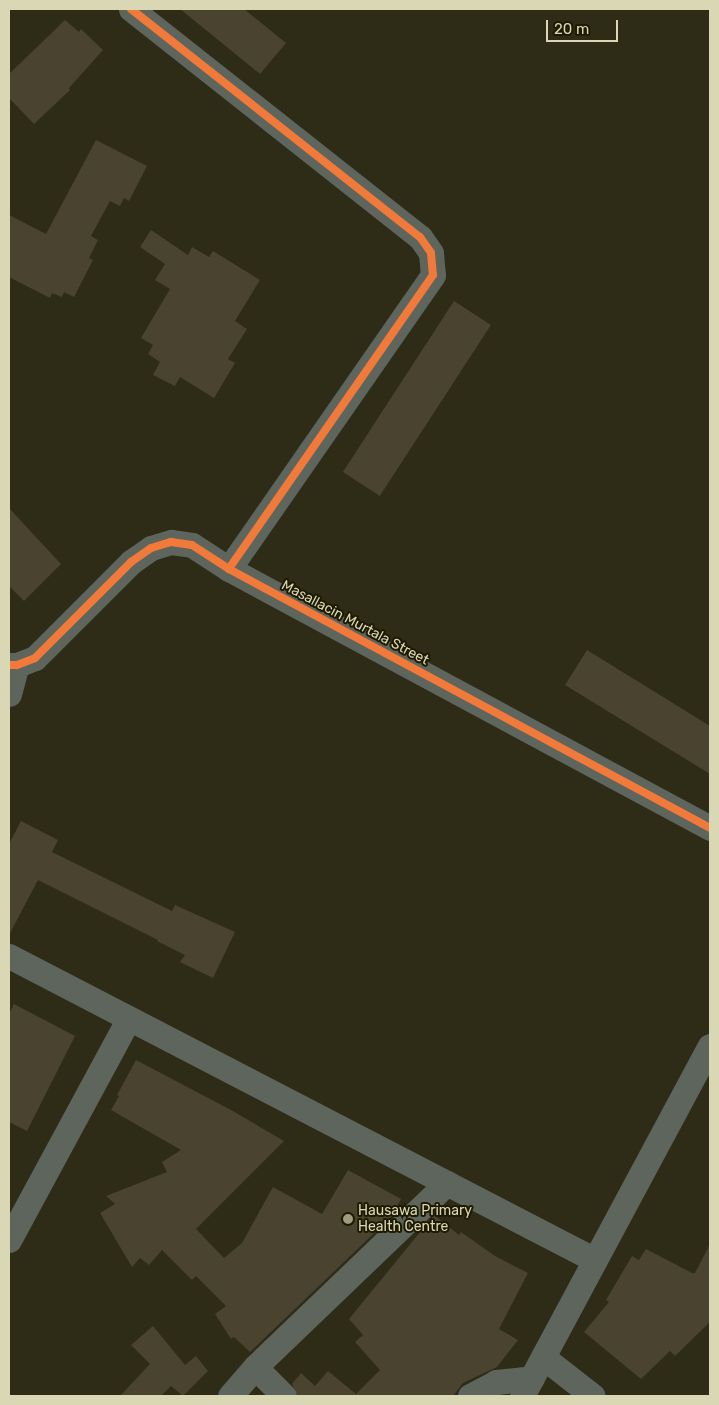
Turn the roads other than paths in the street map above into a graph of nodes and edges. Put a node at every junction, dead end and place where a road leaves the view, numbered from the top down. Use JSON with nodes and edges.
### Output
{"nodes":[{"id":1,"x":143,"y":12,"type":"edge"},
{"id":2,"x":229,"y":570,"type":"junction"},
{"id":3,"x":13,"y":664,"type":"edge"},
{"id":4,"x":9,"y":694,"type":"edge"},
{"id":5,"x":710,"y":828,"type":"edge"},
{"id":6,"x":9,"y":956,"type":"edge"},
{"id":7,"x":129,"y":1018,"type":"junction"},
{"id":8,"x":710,"y":1046,"type":"edge"},
{"id":9,"x":447,"y":1183,"type":"junction"},
{"id":10,"x":9,"y":1240,"type":"edge"},
{"id":11,"x":595,"y":1260,"type":"junction"},
{"id":12,"x":255,"y":1367,"type":"junction"},
{"id":13,"x":533,"y":1377,"type":"edge"},
{"id":14,"x":230,"y":1396,"type":"edge"},
{"id":15,"x":284,"y":1396,"type":"edge"},
{"id":16,"x":470,"y":1396,"type":"edge"},
{"id":17,"x":593,"y":1396,"type":"edge"}],
"edges":[{"from":1,"to":2,"type":"street"},
{"from":2,"to":3,"type":"street","name":"Masallacin Murtala Street"},
{"from":2,"to":5,"type":"street","name":"Masallacin Murtala Street"},
{"from":3,"to":4,"type":"street"},
{"from":6,"to":7,"type":"street"},
{"from":7,"to":9,"type":"street"},
{"from":7,"to":10,"type":"street"},
{"from":8,"to":11,"type":"street"},
{"from":9,"to":11,"type":"street"},
{"from":9,"to":12,"type":"street"},
{"from":11,"to":13,"type":"street"},
{"from":12,"to":14,"type":"street"},
{"from":12,"to":15,"type":"street"},
{"from":13,"to":16,"type":"street"},
{"from":13,"to":17,"type":"street"}]}
